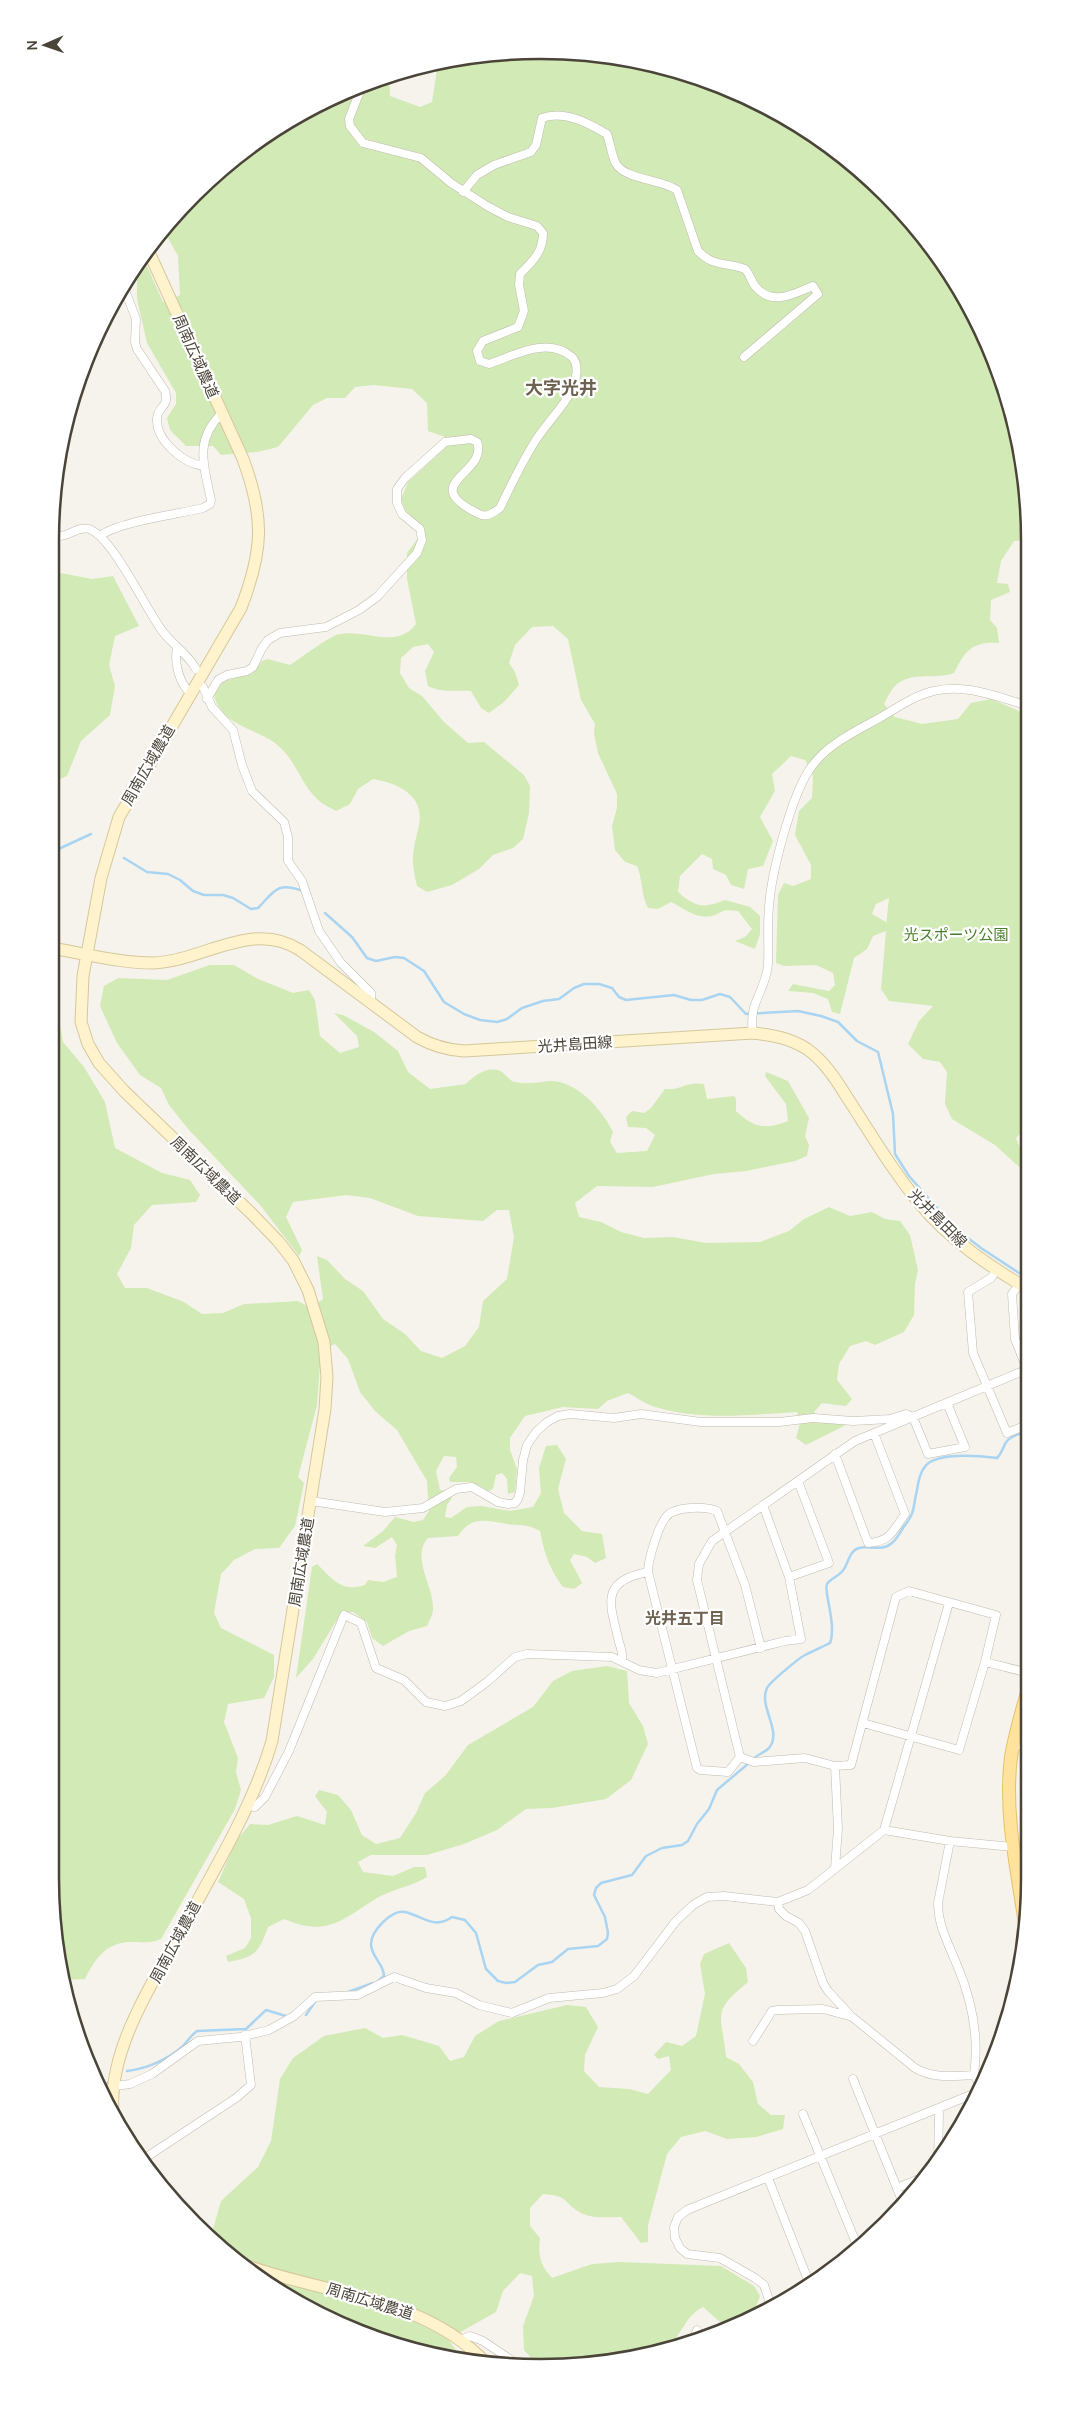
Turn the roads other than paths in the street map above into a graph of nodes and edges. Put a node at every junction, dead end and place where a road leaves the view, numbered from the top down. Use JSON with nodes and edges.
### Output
{"nodes":[{"id":1,"x":359,"y":94,"type":"edge"},
{"id":2,"x":464,"y":192,"type":"junction"},
{"id":3,"x":151,"y":257,"type":"edge"},
{"id":4,"x":126,"y":294,"type":"edge"},
{"id":5,"x":744,"y":357,"type":"dead end"},
{"id":6,"x":221,"y":414,"type":"junction"},
{"id":7,"x":204,"y":466,"type":"junction"},
{"id":8,"x":59,"y":536,"type":"edge"},
{"id":9,"x":100,"y":536,"type":"junction"},
{"id":10,"x":177,"y":648,"type":"junction"},
{"id":11,"x":196,"y":669,"type":"dead end"},
{"id":12,"x":203,"y":687,"type":"dead end"},
{"id":13,"x":190,"y":693,"type":"junction"},
{"id":14,"x":207,"y":699,"type":"junction"},
{"id":15,"x":1021,"y":704,"type":"edge"},
{"id":16,"x":59,"y":949,"type":"edge"},
{"id":17,"x":88,"y":954,"type":"junction"},
{"id":18,"x":371,"y":1002,"type":"junction"},
{"id":19,"x":753,"y":1033,"type":"junction"},
{"id":20,"x":997,"y":1269,"type":"junction"},
{"id":21,"x":1021,"y":1284,"type":"edge"},
{"id":22,"x":1021,"y":1289,"type":"edge"},
{"id":23,"x":1021,"y":1354,"type":"edge"},
{"id":24,"x":1021,"y":1374,"type":"edge"},
{"id":25,"x":988,"y":1386,"type":"junction"},
{"id":26,"x":947,"y":1403,"type":"junction"},
{"id":27,"x":913,"y":1417,"type":"junction"},
{"id":28,"x":1021,"y":1428,"type":"edge"},
{"id":29,"x":874,"y":1433,"type":"junction"},
{"id":30,"x":835,"y":1454,"type":"junction"},
{"id":31,"x":798,"y":1480,"type":"junction"},
{"id":32,"x":311,"y":1500,"type":"junction"},
{"id":33,"x":762,"y":1505,"type":"junction"},
{"id":34,"x":725,"y":1532,"type":"junction"},
{"id":35,"x":648,"y":1572,"type":"junction"},
{"id":36,"x":789,"y":1577,"type":"junction"},
{"id":37,"x":948,"y":1603,"type":"junction"},
{"id":38,"x":761,"y":1648,"type":"junction"},
{"id":39,"x":717,"y":1659,"type":"junction"},
{"id":40,"x":622,"y":1661,"type":"junction"},
{"id":41,"x":985,"y":1662,"type":"junction"},
{"id":42,"x":674,"y":1670,"type":"junction"},
{"id":43,"x":1021,"y":1671,"type":"edge"},
{"id":44,"x":1021,"y":1717,"type":"edge"},
{"id":45,"x":863,"y":1723,"type":"junction"},
{"id":46,"x":912,"y":1737,"type":"junction"},
{"id":47,"x":1014,"y":1744,"type":"junction"},
{"id":48,"x":1021,"y":1746,"type":"edge"},
{"id":49,"x":747,"y":1759,"type":"junction"},
{"id":50,"x":835,"y":1766,"type":"junction"},
{"id":51,"x":248,"y":1806,"type":"junction"},
{"id":52,"x":884,"y":1830,"type":"junction"},
{"id":53,"x":950,"y":1840,"type":"junction"},
{"id":54,"x":1013,"y":1847,"type":"junction"},
{"id":55,"x":835,"y":1868,"type":"junction"},
{"id":56,"x":1021,"y":1892,"type":"edge"},
{"id":57,"x":778,"y":1902,"type":"junction"},
{"id":58,"x":851,"y":2016,"type":"junction"},
{"id":59,"x":245,"y":2035,"type":"junction"},
{"id":60,"x":753,"y":2041,"type":"dead end"},
{"id":61,"x":974,"y":2075,"type":"junction"},
{"id":62,"x":853,"y":2079,"type":"dead end"},
{"id":63,"x":977,"y":2080,"type":"edge"},
{"id":64,"x":114,"y":2086,"type":"junction"},
{"id":65,"x":108,"y":2091,"type":"edge"},
{"id":66,"x":969,"y":2096,"type":"edge"},
{"id":67,"x":114,"y":2102,"type":"edge"},
{"id":68,"x":937,"y":2110,"type":"junction"},
{"id":69,"x":803,"y":2114,"type":"dead end"},
{"id":70,"x":876,"y":2134,"type":"junction"},
{"id":71,"x":938,"y":2147,"type":"edge"},
{"id":72,"x":148,"y":2156,"type":"edge"},
{"id":73,"x":822,"y":2156,"type":"junction"},
{"id":74,"x":768,"y":2178,"type":"junction"},
{"id":75,"x":913,"y":2181,"type":"edge"},
{"id":76,"x":897,"y":2188,"type":"junction"},
{"id":77,"x":900,"y":2197,"type":"edge"},
{"id":78,"x":855,"y":2242,"type":"edge"},
{"id":79,"x":260,"y":2269,"type":"edge"},
{"id":80,"x":807,"y":2278,"type":"edge"},
{"id":81,"x":769,"y":2301,"type":"edge"},
{"id":82,"x":698,"y":2330,"type":"dead end"},
{"id":83,"x":696,"y":2333,"type":"edge"},
{"id":84,"x":461,"y":2340,"type":"junction"},
{"id":85,"x":477,"y":2355,"type":"edge"},
{"id":86,"x":508,"y":2358,"type":"edge"}],
"edges":[{"from":1,"to":2,"type":"street"},
{"from":2,"to":5,"type":"street"},
{"from":2,"to":14,"type":"street"},
{"from":3,"to":6,"type":"street","name":"周南広域農道"},
{"from":4,"to":7,"type":"street"},
{"from":6,"to":7,"type":"street"},
{"from":6,"to":13,"type":"street","name":"周南広域農道"},
{"from":7,"to":9,"type":"street"},
{"from":8,"to":9,"type":"street"},
{"from":9,"to":10,"type":"street"},
{"from":10,"to":11,"type":"street"},
{"from":10,"to":13,"type":"street"},
{"from":12,"to":14,"type":"street"},
{"from":13,"to":17,"type":"street","name":"周南広域農道"},
{"from":14,"to":18,"type":"street"},
{"from":15,"to":19,"type":"street"},
{"from":16,"to":17,"type":"street","name":"光井島田線"},
{"from":17,"to":18,"type":"street","name":"光井島田線"},
{"from":17,"to":32,"type":"street","name":"周南広域農道"},
{"from":18,"to":19,"type":"street","name":"光井島田線"},
{"from":19,"to":20,"type":"street","name":"光井島田線"},
{"from":20,"to":21,"type":"street","name":"光井島田線"},
{"from":20,"to":25,"type":"street"},
{"from":22,"to":23,"type":"street"},
{"from":24,"to":25,"type":"street"},
{"from":25,"to":26,"type":"street"},
{"from":25,"to":28,"type":"street"},
{"from":26,"to":27,"type":"street"},
{"from":26,"to":27,"type":"street"},
{"from":27,"to":29,"type":"street"},
{"from":27,"to":32,"type":"street"},
{"from":29,"to":30,"type":"street"},
{"from":29,"to":30,"type":"street"},
{"from":30,"to":31,"type":"street"},
{"from":31,"to":33,"type":"street"},
{"from":31,"to":36,"type":"street"},
{"from":32,"to":51,"type":"street","name":"周南広域農道"},
{"from":33,"to":34,"type":"street"},
{"from":33,"to":36,"type":"street"},
{"from":34,"to":35,"type":"street"},
{"from":34,"to":38,"type":"street"},
{"from":34,"to":39,"type":"street"},
{"from":35,"to":40,"type":"street"},
{"from":35,"to":42,"type":"street"},
{"from":36,"to":38,"type":"street"},
{"from":37,"to":41,"type":"street"},
{"from":37,"to":45,"type":"street"},
{"from":37,"to":46,"type":"street"},
{"from":38,"to":39,"type":"street"},
{"from":39,"to":42,"type":"street"},
{"from":39,"to":49,"type":"street"},
{"from":40,"to":42,"type":"street"},
{"from":40,"to":51,"type":"street"},
{"from":41,"to":43,"type":"street"},
{"from":41,"to":46,"type":"street"},
{"from":42,"to":49,"type":"street"},
{"from":44,"to":47,"type":"main road"},
{"from":45,"to":46,"type":"street"},
{"from":45,"to":50,"type":"street"},
{"from":46,"to":52,"type":"street"},
{"from":47,"to":48,"type":"street"},
{"from":47,"to":54,"type":"main road"},
{"from":49,"to":50,"type":"street"},
{"from":50,"to":55,"type":"street"},
{"from":51,"to":64,"type":"street","name":"周南広域農道"},
{"from":52,"to":53,"type":"street"},
{"from":52,"to":55,"type":"street"},
{"from":53,"to":54,"type":"street"},
{"from":53,"to":61,"type":"street"},
{"from":54,"to":56,"type":"main road"},
{"from":55,"to":57,"type":"street"},
{"from":57,"to":58,"type":"street"},
{"from":57,"to":59,"type":"street"},
{"from":58,"to":60,"type":"street"},
{"from":58,"to":61,"type":"street"},
{"from":59,"to":64,"type":"street"},
{"from":59,"to":72,"type":"street"},
{"from":61,"to":63,"type":"street"},
{"from":62,"to":70,"type":"street"},
{"from":64,"to":65,"type":"street"},
{"from":64,"to":67,"type":"street","name":"周南広域農道"},
{"from":66,"to":68,"type":"street"},
{"from":68,"to":70,"type":"street"},
{"from":68,"to":71,"type":"street"},
{"from":69,"to":73,"type":"street"},
{"from":70,"to":73,"type":"street"},
{"from":70,"to":76,"type":"street"},
{"from":73,"to":74,"type":"street"},
{"from":73,"to":78,"type":"street"},
{"from":74,"to":80,"type":"street"},
{"from":74,"to":81,"type":"street"},
{"from":75,"to":76,"type":"street"},
{"from":76,"to":77,"type":"street"},
{"from":79,"to":84,"type":"street","name":"周南広域農道"},
{"from":82,"to":83,"type":"street"},
{"from":84,"to":85,"type":"street","name":"周南広域農道"},
{"from":84,"to":86,"type":"street"}]}
